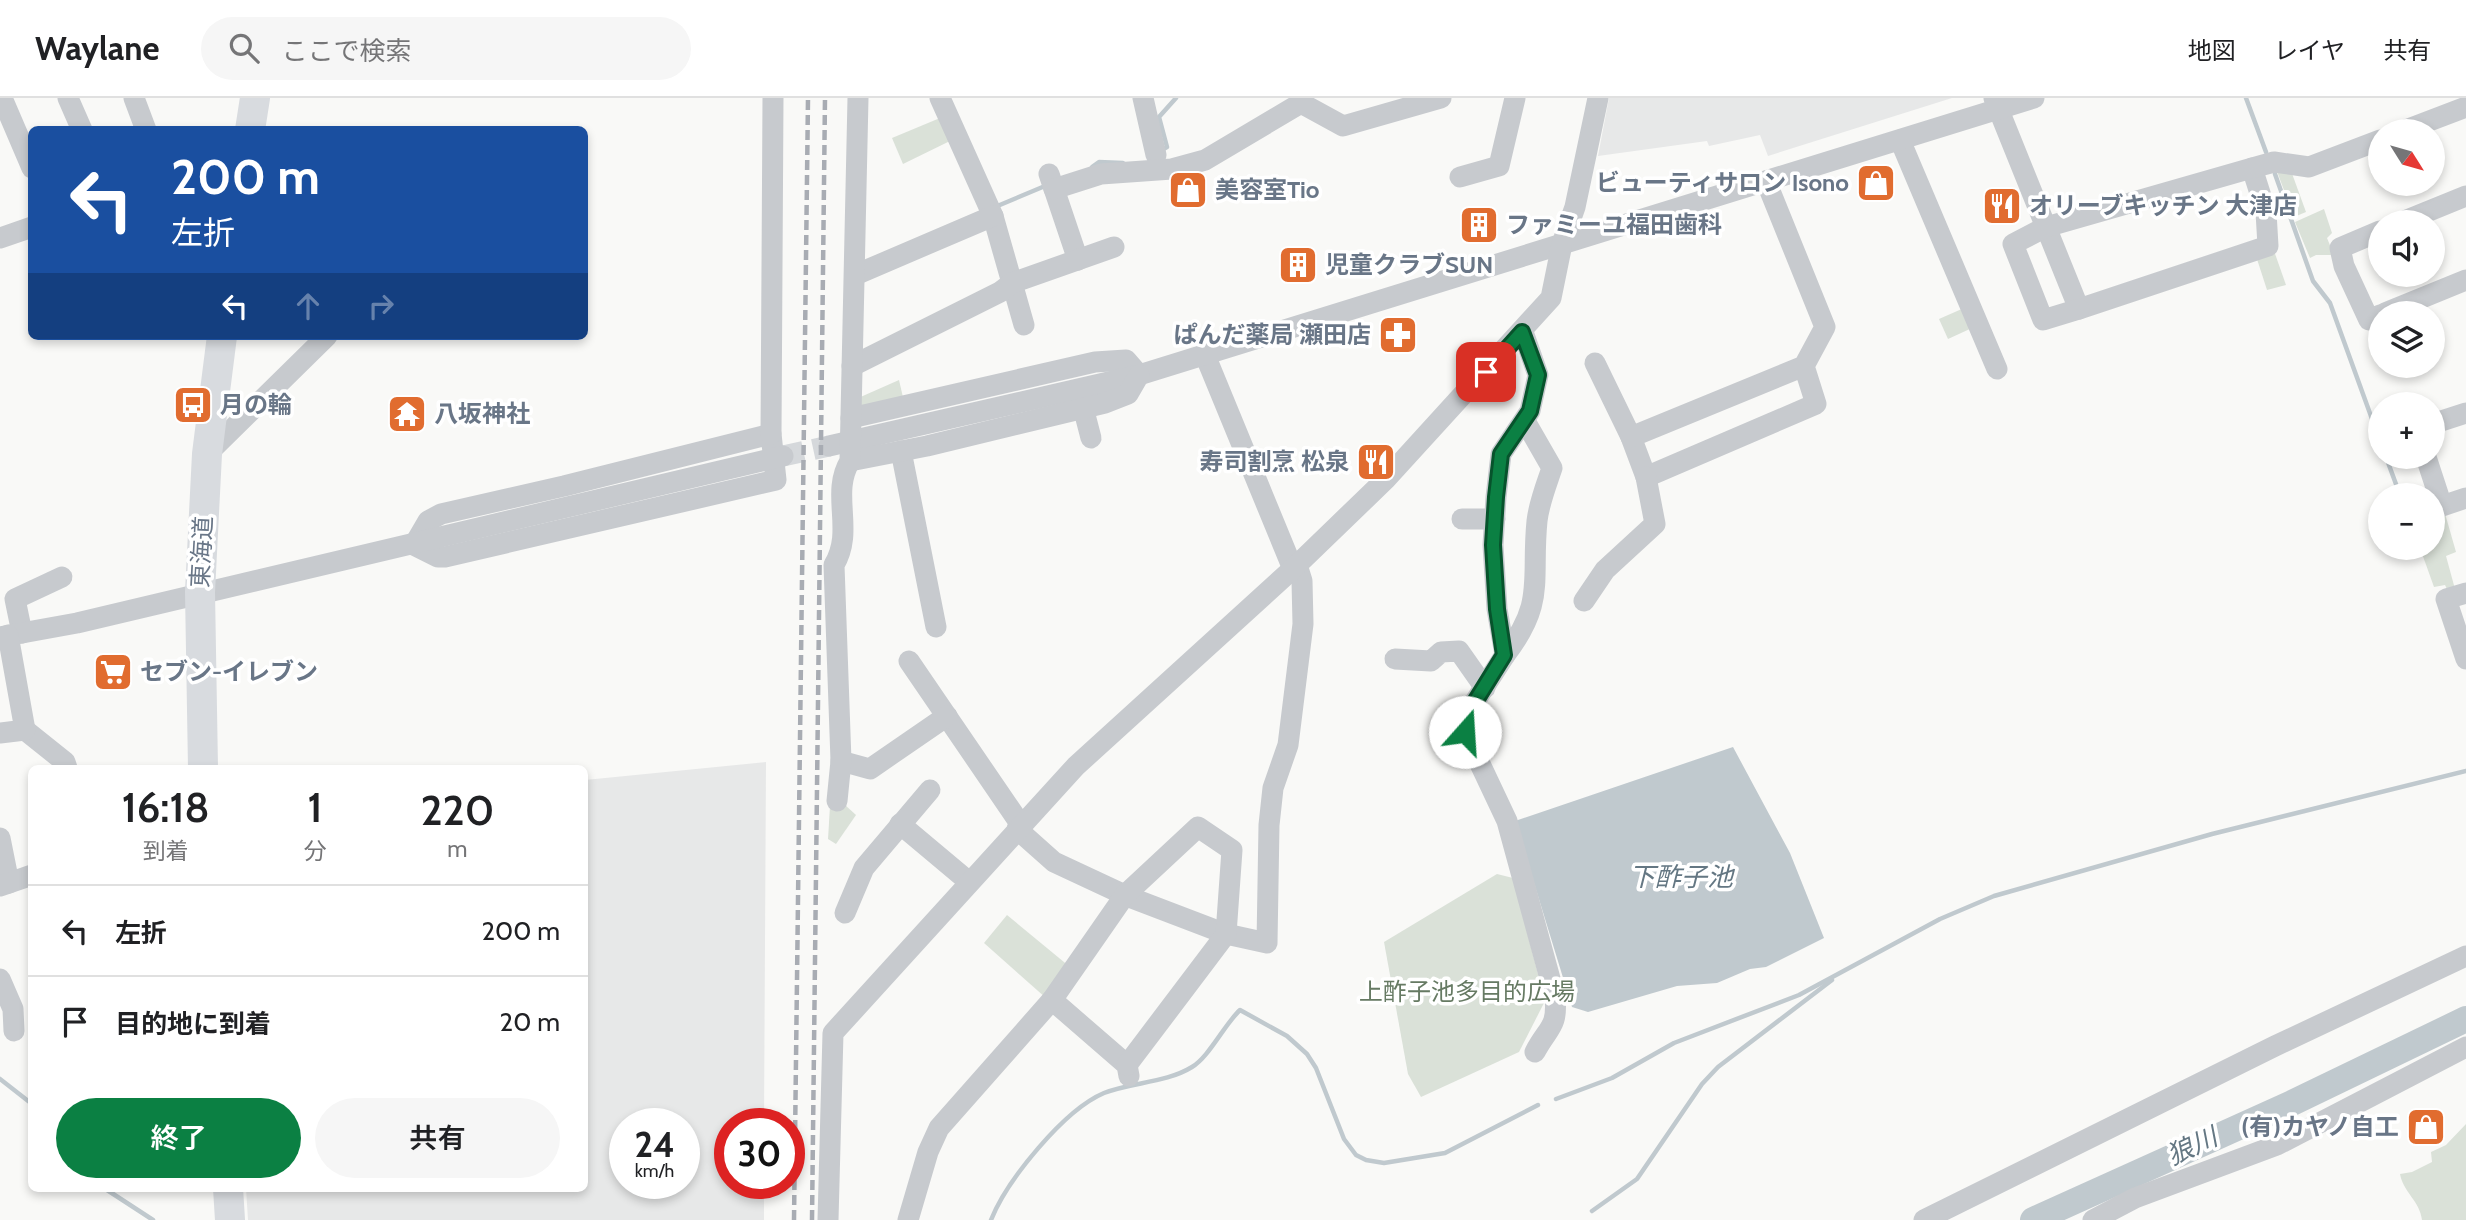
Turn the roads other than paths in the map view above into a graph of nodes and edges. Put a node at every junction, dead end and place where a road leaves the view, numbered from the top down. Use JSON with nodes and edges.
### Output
{"nodes":[{"id":1,"x":2,"y":98,"type":"edge"},
{"id":2,"x":68,"y":98,"type":"edge"},
{"id":3,"x":134,"y":98,"type":"edge"},
{"id":4,"x":255,"y":98,"type":"edge"},
{"id":5,"x":773,"y":98,"type":"edge"},
{"id":6,"x":858,"y":98,"type":"edge"},
{"id":7,"x":940,"y":98,"type":"edge"},
{"id":8,"x":1143,"y":98,"type":"edge"},
{"id":9,"x":1441,"y":98,"type":"edge"},
{"id":10,"x":1515,"y":98,"type":"edge"},
{"id":11,"x":1598,"y":98,"type":"edge"},
{"id":12,"x":2034,"y":98,"type":"edge"},
{"id":13,"x":1996,"y":104,"type":"edge"},
{"id":14,"x":2466,"y":107,"type":"edge"},
{"id":15,"x":2434,"y":119,"type":"edge"},
{"id":16,"x":80,"y":126,"type":"edge"},
{"id":17,"x":144,"y":126,"type":"edge"},
{"id":18,"x":251,"y":126,"type":"edge"},
{"id":19,"x":1899,"y":140,"type":"junction"},
{"id":20,"x":2368,"y":145,"type":"edge"},
{"id":21,"x":1155,"y":149,"type":"dead end"},
{"id":22,"x":28,"y":159,"type":"edge"},
{"id":23,"x":2252,"y":168,"type":"junction"},
{"id":24,"x":1460,"y":177,"type":"dead end"},
{"id":25,"x":1766,"y":181,"type":"junction"},
{"id":26,"x":2466,"y":196,"type":"edge"},
{"id":27,"x":991,"y":210,"type":"junction"},
{"id":28,"x":2432,"y":210,"type":"edge"},
{"id":29,"x":2046,"y":227,"type":"junction"},
{"id":30,"x":28,"y":228,"type":"edge"},
{"id":31,"x":2368,"y":236,"type":"edge"},
{"id":32,"x":0,"y":239,"type":"edge"},
{"id":33,"x":1562,"y":244,"type":"junction"},
{"id":34,"x":1114,"y":247,"type":"dead end"},
{"id":35,"x":1078,"y":260,"type":"junction"},
{"id":36,"x":855,"y":275,"type":"junction"},
{"id":37,"x":2466,"y":280,"type":"edge"},
{"id":38,"x":1013,"y":283,"type":"junction"},
{"id":39,"x":2414,"y":301,"type":"edge"},
{"id":40,"x":2079,"y":309,"type":"junction"},
{"id":41,"x":2368,"y":318,"type":"edge"},
{"id":42,"x":1024,"y":325,"type":"dead end"},
{"id":43,"x":1522,"y":332,"type":"junction"},
{"id":44,"x":221,"y":340,"type":"edge"},
{"id":45,"x":323,"y":340,"type":"edge"},
{"id":46,"x":1205,"y":355,"type":"junction"},
{"id":47,"x":1595,"y":363,"type":"dead end"},
{"id":48,"x":852,"y":366,"type":"junction"},
{"id":49,"x":1804,"y":366,"type":"junction"},
{"id":50,"x":1997,"y":369,"type":"dead end"},
{"id":51,"x":1139,"y":375,"type":"junction"},
{"id":52,"x":1083,"y":407,"type":"junction"},
{"id":53,"x":2466,"y":413,"type":"edge"},
{"id":54,"x":2445,"y":420,"type":"edge"},
{"id":55,"x":851,"y":421,"type":"junction"},
{"id":56,"x":1525,"y":421,"type":"junction"},
{"id":57,"x":1632,"y":437,"type":"junction"},
{"id":58,"x":1091,"y":438,"type":"dead end"},
{"id":59,"x":829,"y":446,"type":"tunnel mouth"},
{"id":60,"x":901,"y":451,"type":"junction"},
{"id":61,"x":775,"y":452,"type":"junction"},
{"id":62,"x":206,"y":454,"type":"junction"},
{"id":63,"x":850,"y":460,"type":"junction"},
{"id":64,"x":2430,"y":469,"type":"edge"},
{"id":65,"x":1646,"y":477,"type":"junction"},
{"id":66,"x":2466,"y":499,"type":"edge"},
{"id":67,"x":1462,"y":519,"type":"dead end"},
{"id":68,"x":1494,"y":519,"type":"junction"},
{"id":69,"x":414,"y":545,"type":"junction"},
{"id":70,"x":1295,"y":567,"type":"junction"},
{"id":71,"x":62,"y":577,"type":"dead end"},
{"id":72,"x":200,"y":592,"type":"junction"},
{"id":73,"x":2466,"y":593,"type":"edge"},
{"id":74,"x":1584,"y":601,"type":"dead end"},
{"id":75,"x":936,"y":627,"type":"dead end"},
{"id":76,"x":10,"y":635,"type":"edge"},
{"id":77,"x":1504,"y":655,"type":"junction"},
{"id":78,"x":1395,"y":659,"type":"dead end"},
{"id":79,"x":2466,"y":659,"type":"edge"},
{"id":80,"x":909,"y":661,"type":"dead end"},
{"id":81,"x":1485,"y":688,"type":"junction"},
{"id":82,"x":947,"y":716,"type":"junction"},
{"id":83,"x":25,"y":730,"type":"junction"},
{"id":84,"x":0,"y":733,"type":"edge"},
{"id":85,"x":841,"y":761,"type":"junction"},
{"id":86,"x":66,"y":765,"type":"edge"},
{"id":87,"x":203,"y":765,"type":"edge"},
{"id":88,"x":930,"y":790,"type":"dead end"},
{"id":89,"x":836,"y":801,"type":"dead end"},
{"id":90,"x":900,"y":824,"type":"junction"},
{"id":91,"x":1019,"y":827,"type":"junction"},
{"id":92,"x":0,"y":838,"type":"edge"},
{"id":93,"x":28,"y":876,"type":"edge"},
{"id":94,"x":968,"y":881,"type":"junction"},
{"id":95,"x":5,"y":884,"type":"edge"},
{"id":96,"x":1125,"y":895,"type":"junction"},
{"id":97,"x":845,"y":913,"type":"dead end"},
{"id":98,"x":1226,"y":934,"type":"junction"},
{"id":99,"x":2466,"y":956,"type":"edge"},
{"id":100,"x":0,"y":979,"type":"edge"},
{"id":101,"x":1052,"y":1000,"type":"junction"},
{"id":102,"x":15,"y":1031,"type":"edge"},
{"id":103,"x":2466,"y":1047,"type":"edge"},
{"id":104,"x":1535,"y":1052,"type":"dead end"},
{"id":105,"x":228,"y":1192,"type":"edge"},
{"id":106,"x":230,"y":1220,"type":"edge"},
{"id":107,"x":828,"y":1220,"type":"edge"},
{"id":108,"x":908,"y":1220,"type":"edge"},
{"id":109,"x":1924,"y":1220,"type":"edge"},
{"id":110,"x":2093,"y":1220,"type":"edge"}],
"edges":[{"from":1,"to":22,"type":"street"},
{"from":2,"to":16,"type":"street"},
{"from":3,"to":17,"type":"street"},
{"from":4,"to":18,"type":"highway"},
{"from":5,"to":61,"type":"street"},
{"from":6,"to":36,"type":"street"},
{"from":7,"to":27,"type":"street"},
{"from":8,"to":21,"type":"street"},
{"from":9,"to":35,"type":"street"},
{"from":10,"to":24,"type":"street"},
{"from":11,"to":33,"type":"street"},
{"from":12,"to":13,"type":"street"},
{"from":13,"to":19,"type":"street"},
{"from":13,"to":29,"type":"street"},
{"from":14,"to":15,"type":"street"},
{"from":19,"to":25,"type":"street"},
{"from":19,"to":50,"type":"street"},
{"from":20,"to":23,"type":"street"},
{"from":23,"to":29,"type":"street"},
{"from":23,"to":40,"type":"street"},
{"from":25,"to":33,"type":"street"},
{"from":25,"to":49,"type":"street"},
{"from":26,"to":28,"type":"street"},
{"from":27,"to":36,"type":"street"},
{"from":27,"to":38,"type":"street"},
{"from":29,"to":40,"type":"street"},
{"from":29,"to":40,"type":"street"},
{"from":30,"to":32,"type":"street"},
{"from":31,"to":41,"type":"street"},
{"from":33,"to":43,"type":"street"},
{"from":33,"to":46,"type":"street"},
{"from":34,"to":35,"type":"street"},
{"from":35,"to":38,"type":"street"},
{"from":36,"to":48,"type":"street"},
{"from":37,"to":39,"type":"street"},
{"from":38,"to":42,"type":"street"},
{"from":38,"to":48,"type":"street"},
{"from":43,"to":56,"type":"street"},
{"from":43,"to":70,"type":"street"},
{"from":44,"to":62,"type":"highway","name":"東海道"},
{"from":45,"to":62,"type":"street"},
{"from":46,"to":51,"type":"street"},
{"from":46,"to":70,"type":"street"},
{"from":47,"to":57,"type":"street"},
{"from":48,"to":55,"type":"street"},
{"from":49,"to":57,"type":"street"},
{"from":49,"to":65,"type":"street"},
{"from":51,"to":52,"type":"street"},
{"from":51,"to":55,"type":"street"},
{"from":51,"to":59,"type":"street"},
{"from":52,"to":58,"type":"street"},
{"from":52,"to":60,"type":"street"},
{"from":53,"to":54,"type":"street"},
{"from":55,"to":63,"type":"street"},
{"from":56,"to":68,"type":"street"},
{"from":56,"to":77,"type":"street"},
{"from":57,"to":65,"type":"street"},
{"from":60,"to":63,"type":"street"},
{"from":60,"to":75,"type":"street"},
{"from":61,"to":69,"type":"street"},
{"from":61,"to":69,"type":"street"},
{"from":62,"to":72,"type":"highway","name":"東海道"},
{"from":63,"to":85,"type":"street"},
{"from":64,"to":66,"type":"street"},
{"from":65,"to":74,"type":"street"},
{"from":67,"to":68,"type":"street"},
{"from":68,"to":77,"type":"street"},
{"from":69,"to":72,"type":"street"},
{"from":70,"to":91,"type":"street"},
{"from":70,"to":98,"type":"street"},
{"from":71,"to":76,"type":"street"},
{"from":72,"to":76,"type":"street"},
{"from":72,"to":87,"type":"highway","name":"東海道"},
{"from":73,"to":79,"type":"street"},
{"from":76,"to":83,"type":"street"},
{"from":77,"to":81,"type":"street"},
{"from":78,"to":81,"type":"street"},
{"from":80,"to":82,"type":"street"},
{"from":81,"to":104,"type":"street"},
{"from":82,"to":85,"type":"street"},
{"from":82,"to":91,"type":"street"},
{"from":83,"to":84,"type":"street"},
{"from":83,"to":86,"type":"street"},
{"from":85,"to":89,"type":"street"},
{"from":88,"to":90,"type":"street"},
{"from":90,"to":94,"type":"street"},
{"from":90,"to":97,"type":"street"},
{"from":91,"to":94,"type":"street"},
{"from":91,"to":96,"type":"street"},
{"from":92,"to":95,"type":"street"},
{"from":93,"to":95,"type":"street"},
{"from":94,"to":107,"type":"street"},
{"from":96,"to":98,"type":"street"},
{"from":96,"to":98,"type":"street"},
{"from":96,"to":101,"type":"street"},
{"from":98,"to":101,"type":"street"},
{"from":99,"to":109,"type":"street"},
{"from":100,"to":102,"type":"street"},
{"from":101,"to":108,"type":"street"},
{"from":103,"to":110,"type":"street"},
{"from":105,"to":106,"type":"highway"}]}
